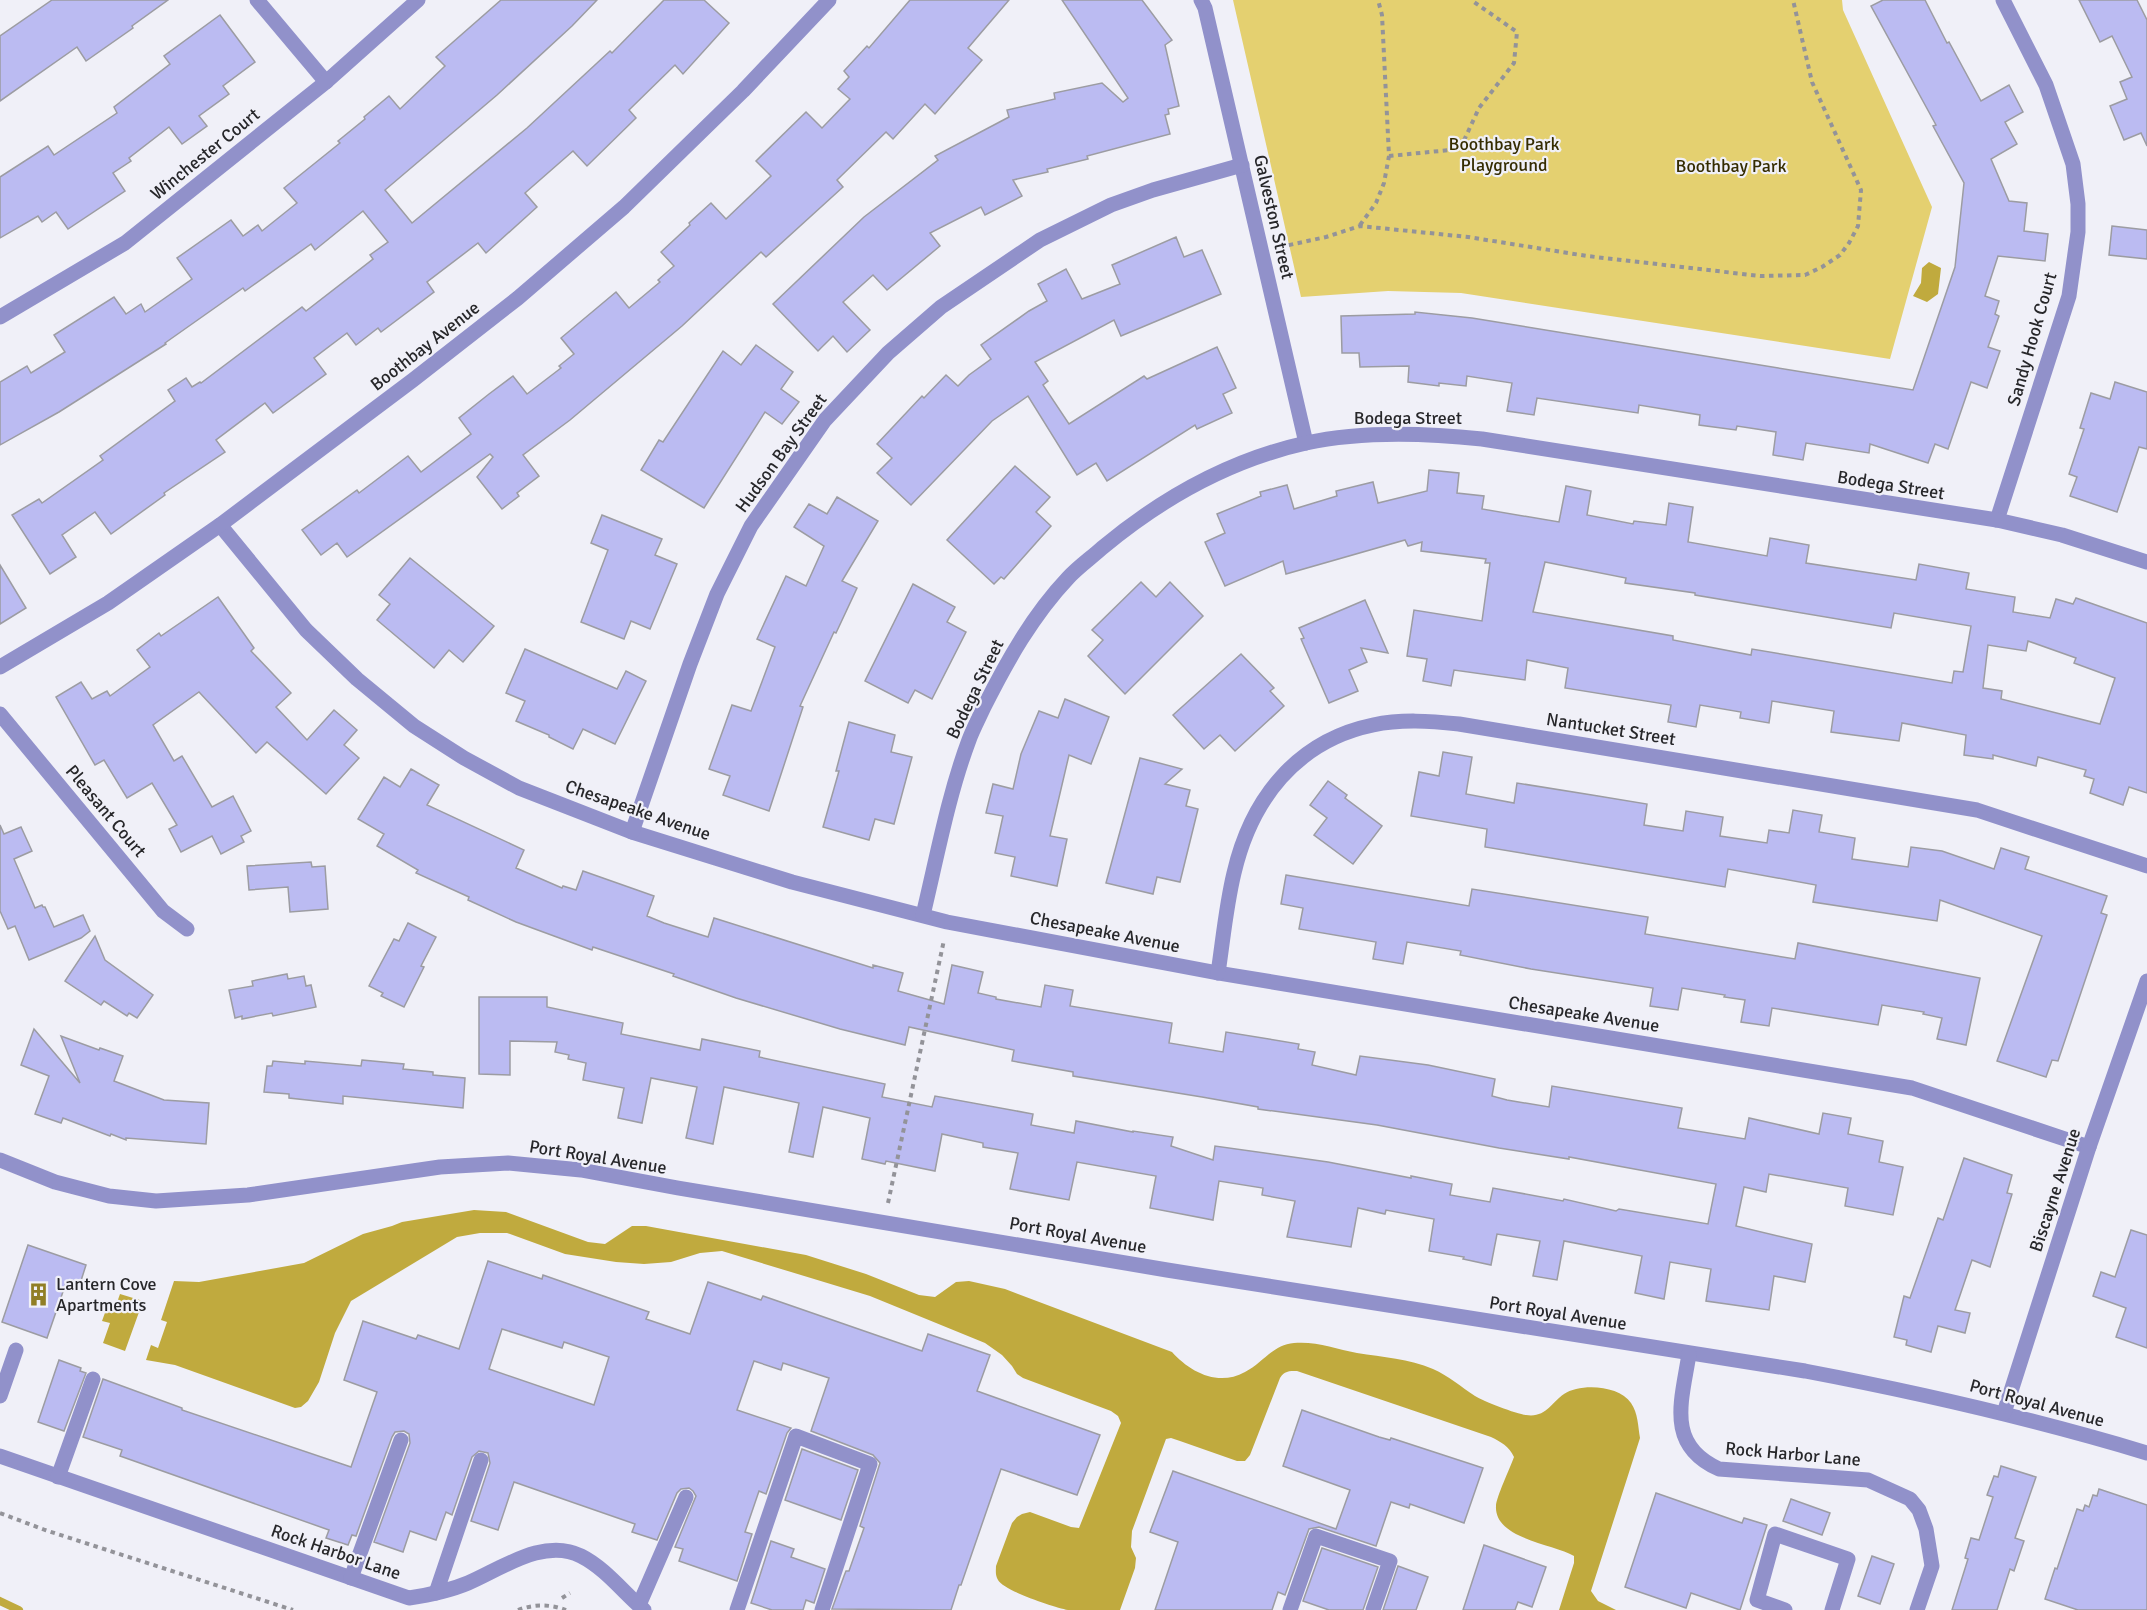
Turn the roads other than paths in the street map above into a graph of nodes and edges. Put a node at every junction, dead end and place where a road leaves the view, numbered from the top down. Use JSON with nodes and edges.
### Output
{"nodes":[{"id":1,"x":258,"y":0,"type":"edge"},
{"id":2,"x":418,"y":0,"type":"edge"},
{"id":3,"x":828,"y":0,"type":"edge"},
{"id":4,"x":1201,"y":0,"type":"edge"},
{"id":5,"x":2003,"y":0,"type":"edge"},
{"id":6,"x":326,"y":82,"type":"junction"},
{"id":7,"x":1242,"y":165,"type":"junction"},
{"id":8,"x":0,"y":317,"type":"edge"},
{"id":9,"x":1306,"y":443,"type":"junction"},
{"id":10,"x":1997,"y":520,"type":"junction"},
{"id":11,"x":220,"y":525,"type":"junction"},
{"id":12,"x":2147,"y":562,"type":"edge"},
{"id":13,"x":0,"y":667,"type":"edge"},
{"id":14,"x":0,"y":714,"type":"edge"},
{"id":15,"x":632,"y":832,"type":"junction"},
{"id":16,"x":2147,"y":866,"type":"edge"},
{"id":17,"x":923,"y":915,"type":"junction"},
{"id":18,"x":187,"y":929,"type":"dead end"},
{"id":19,"x":1218,"y":973,"type":"junction"},
{"id":20,"x":2147,"y":981,"type":"edge"},
{"id":21,"x":2089,"y":1147,"type":"junction"},
{"id":22,"x":0,"y":1160,"type":"edge"},
{"id":23,"x":16,"y":1350,"type":"dead end"},
{"id":24,"x":1689,"y":1354,"type":"junction"},
{"id":25,"x":93,"y":1379,"type":"dead end"},
{"id":26,"x":0,"y":1395,"type":"edge"},
{"id":27,"x":2004,"y":1413,"type":"junction"},
{"id":28,"x":401,"y":1440,"type":"dead end"},
{"id":29,"x":2147,"y":1453,"type":"edge"},
{"id":30,"x":0,"y":1456,"type":"edge"},
{"id":31,"x":480,"y":1460,"type":"dead end"},
{"id":32,"x":58,"y":1477,"type":"junction"},
{"id":33,"x":686,"y":1497,"type":"dead end"},
{"id":34,"x":351,"y":1578,"type":"junction"},
{"id":35,"x":436,"y":1593,"type":"junction"},
{"id":36,"x":642,"y":1608,"type":"edge"},
{"id":37,"x":737,"y":1610,"type":"edge"},
{"id":38,"x":822,"y":1610,"type":"edge"},
{"id":39,"x":1290,"y":1610,"type":"edge"},
{"id":40,"x":1374,"y":1610,"type":"edge"},
{"id":41,"x":1785,"y":1610,"type":"edge"},
{"id":42,"x":1832,"y":1610,"type":"edge"},
{"id":43,"x":1917,"y":1610,"type":"edge"}],
"edges":[{"from":1,"to":6,"type":"street"},
{"from":2,"to":6,"type":"street","name":"Winchester Court"},
{"from":3,"to":11,"type":"street","name":"Boothbay Avenue"},
{"from":4,"to":7,"type":"street","name":"Galveston Street"},
{"from":5,"to":10,"type":"street","name":"Sandy Hook Court"},
{"from":6,"to":8,"type":"street","name":"Winchester Court"},
{"from":7,"to":9,"type":"street","name":"Galveston Street"},
{"from":7,"to":15,"type":"street","name":"Hudson Bay Street"},
{"from":9,"to":10,"type":"street","name":"Bodega Street"},
{"from":9,"to":17,"type":"street","name":"Bodega Street"},
{"from":10,"to":12,"type":"street","name":"Bodega Street"},
{"from":11,"to":13,"type":"street","name":"Boothbay Avenue"},
{"from":11,"to":15,"type":"street","name":"Chesapeake Avenue"},
{"from":14,"to":18,"type":"street","name":"Pleasant Court"},
{"from":15,"to":17,"type":"street","name":"Chesapeake Avenue"},
{"from":16,"to":19,"type":"street","name":"Nantucket Street"},
{"from":17,"to":19,"type":"street","name":"Chesapeake Avenue"},
{"from":19,"to":21,"type":"street","name":"Chesapeake Avenue"},
{"from":20,"to":21,"type":"street","name":"Biscayne Avenue"},
{"from":21,"to":27,"type":"street","name":"Biscayne Avenue"},
{"from":22,"to":24,"type":"street","name":"Port Royal Avenue"},
{"from":23,"to":26,"type":"street"},
{"from":24,"to":27,"type":"street","name":"Port Royal Avenue"},
{"from":24,"to":43,"type":"street","name":"Rock Harbor Lane"},
{"from":25,"to":32,"type":"street"},
{"from":27,"to":29,"type":"street","name":"Port Royal Avenue"},
{"from":28,"to":34,"type":"street"},
{"from":30,"to":32,"type":"street","name":"Rock Harbor Lane"},
{"from":31,"to":35,"type":"street"},
{"from":32,"to":34,"type":"street","name":"Rock Harbor Lane"},
{"from":33,"to":36,"type":"street"},
{"from":34,"to":35,"type":"street","name":"Rock Harbor Lane"},
{"from":35,"to":36,"type":"street","name":"Rock Harbor Lane"},
{"from":37,"to":38,"type":"street"},
{"from":39,"to":40,"type":"street"},
{"from":41,"to":42,"type":"street"}]}
